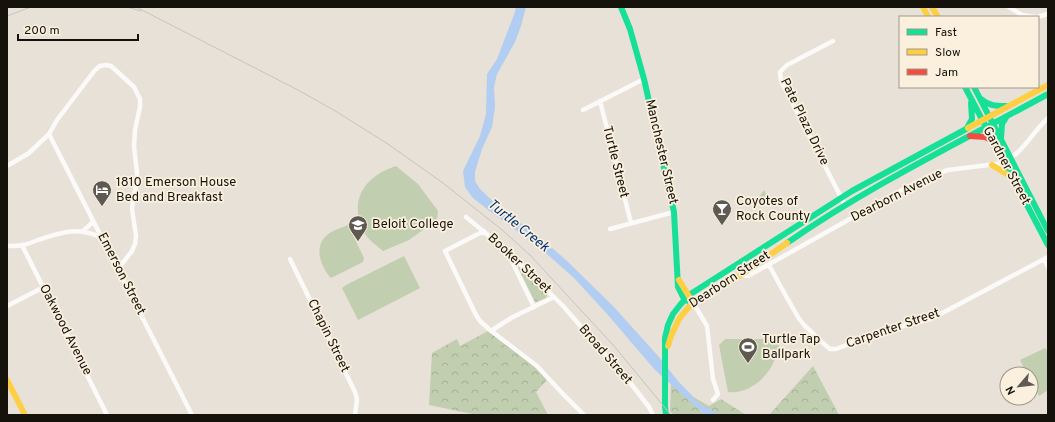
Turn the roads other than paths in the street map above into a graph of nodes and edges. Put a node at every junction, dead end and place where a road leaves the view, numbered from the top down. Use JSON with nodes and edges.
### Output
{"nodes":[{"id":1,"x":621,"y":7,"type":"edge"},
{"id":2,"x":923,"y":7,"type":"edge"},
{"id":3,"x":1009,"y":7,"type":"edge"},
{"id":4,"x":935,"y":8,"type":"edge"},
{"id":5,"x":928,"y":15,"type":"edge"},
{"id":6,"x":1029,"y":16,"type":"edge"},
{"id":7,"x":833,"y":41,"type":"dead end"},
{"id":8,"x":644,"y":79,"type":"junction"},
{"id":9,"x":1048,"y":85,"type":"edge"},
{"id":10,"x":966,"y":88,"type":"edge"},
{"id":11,"x":975,"y":88,"type":"edge"},
{"id":12,"x":1048,"y":94,"type":"edge"},
{"id":13,"x":980,"y":98,"type":"junction"},
{"id":14,"x":971,"y":99,"type":"junction"},
{"id":15,"x":600,"y":101,"type":"junction"},
{"id":16,"x":1008,"y":106,"type":"junction"},
{"id":17,"x":582,"y":110,"type":"dead end"},
{"id":18,"x":1006,"y":116,"type":"junction"},
{"id":19,"x":989,"y":117,"type":"junction"},
{"id":20,"x":1048,"y":118,"type":"edge"},
{"id":21,"x":982,"y":120,"type":"junction"},
{"id":22,"x":993,"y":124,"type":"junction"},
{"id":23,"x":986,"y":127,"type":"junction"},
{"id":24,"x":967,"y":128,"type":"junction"},
{"id":25,"x":49,"y":134,"type":"junction"},
{"id":26,"x":970,"y":136,"type":"junction"},
{"id":27,"x":1000,"y":139,"type":"junction"},
{"id":28,"x":994,"y":142,"type":"junction"},
{"id":29,"x":998,"y":150,"type":"junction"},
{"id":30,"x":1011,"y":159,"type":"junction"},
{"id":31,"x":1004,"y":163,"type":"junction"},
{"id":32,"x":989,"y":165,"type":"junction"},
{"id":33,"x":7,"y":166,"type":"edge"},
{"id":34,"x":1012,"y":177,"type":"junction"},
{"id":35,"x":841,"y":198,"type":"junction"},
{"id":36,"x":845,"y":205,"type":"junction"},
{"id":37,"x":674,"y":212,"type":"junction"},
{"id":38,"x":466,"y":217,"type":"dead end"},
{"id":39,"x":94,"y":222,"type":"junction"},
{"id":40,"x":631,"y":223,"type":"junction"},
{"id":41,"x":610,"y":228,"type":"dead end"},
{"id":42,"x":83,"y":231,"type":"junction"},
{"id":43,"x":484,"y":231,"type":"junction"},
{"id":44,"x":1048,"y":231,"type":"edge"},
{"id":45,"x":102,"y":238,"type":"junction"},
{"id":46,"x":22,"y":245,"type":"junction"},
{"id":47,"x":1048,"y":245,"type":"edge"},
{"id":48,"x":7,"y":246,"type":"edge"},
{"id":49,"x":506,"y":250,"type":"junction"},
{"id":50,"x":1046,"y":258,"type":"edge"},
{"id":51,"x":290,"y":259,"type":"dead end"},
{"id":52,"x":769,"y":265,"type":"junction"},
{"id":53,"x":1048,"y":267,"type":"edge"},
{"id":54,"x":118,"y":269,"type":"junction"},
{"id":55,"x":740,"y":275,"type":"junction"},
{"id":56,"x":44,"y":287,"type":"junction"},
{"id":57,"x":554,"y":297,"type":"junction"},
{"id":58,"x":686,"y":297,"type":"junction"},
{"id":59,"x":692,"y":303,"type":"junction"},
{"id":60,"x":7,"y":306,"type":"edge"},
{"id":61,"x":534,"y":306,"type":"junction"},
{"id":62,"x":492,"y":331,"type":"junction"},
{"id":63,"x":666,"y":356,"type":"junction"},
{"id":64,"x":7,"y":380,"type":"edge"},
{"id":65,"x":713,"y":400,"type":"dead end"},
{"id":66,"x":25,"y":415,"type":"edge"},
{"id":67,"x":107,"y":415,"type":"edge"},
{"id":68,"x":192,"y":415,"type":"edge"},
{"id":69,"x":355,"y":415,"type":"edge"},
{"id":70,"x":584,"y":415,"type":"edge"},
{"id":71,"x":653,"y":415,"type":"edge"},
{"id":72,"x":666,"y":415,"type":"edge"}],
"edges":[{"from":1,"to":8,"type":"main road","name":"Manchester Street"},
{"from":2,"to":5,"type":"main road"},
{"from":3,"to":6,"type":"street"},
{"from":4,"to":5,"type":"street"},
{"from":7,"to":35,"type":"street","name":"Pate Plaza Drive"},
{"from":8,"to":15,"type":"street"},
{"from":8,"to":37,"type":"main road","name":"Manchester Street"},
{"from":9,"to":16,"type":"main road","name":"Dearborn Street"},
{"from":10,"to":14,"type":"main road","name":"Gardner Street"},
{"from":11,"to":13,"type":"main road","name":"Gardner Street"},
{"from":12,"to":18,"type":"main road","name":"Dearborn Street"},
{"from":13,"to":16,"type":"main road"},
{"from":13,"to":19,"type":"main road","name":"Gardner Street"},
{"from":14,"to":21,"type":"main road","name":"Gardner Street"},
{"from":14,"to":24,"type":"main road"},
{"from":15,"to":17,"type":"street"},
{"from":15,"to":40,"type":"street","name":"Turtle Street"},
{"from":16,"to":19,"type":"main road","name":"Dearborn Street"},
{"from":18,"to":22,"type":"main road","name":"Dearborn Street"},
{"from":18,"to":27,"type":"main road"},
{"from":19,"to":21,"type":"main road","name":"Dearborn Street"},
{"from":19,"to":22,"type":"main road","name":"Gardner Street"},
{"from":20,"to":30,"type":"street","name":"Dearborn Avenue"},
{"from":21,"to":23,"type":"main road","name":"Gardner Street"},
{"from":21,"to":24,"type":"main road","name":"Dearborn Street"},
{"from":22,"to":23,"type":"main road","name":"Dearborn Street"},
{"from":22,"to":27,"type":"main road","name":"Gardner Street"},
{"from":23,"to":26,"type":"main road","name":"Dearborn Street"},
{"from":23,"to":28,"type":"main road","name":"Gardner Street"},
{"from":24,"to":35,"type":"main road","name":"Dearborn Street"},
{"from":25,"to":33,"type":"street"},
{"from":25,"to":39,"type":"street","name":"Emerson Street"},
{"from":25,"to":54,"type":"street"},
{"from":26,"to":28,"type":"main road"},
{"from":26,"to":36,"type":"main road","name":"Dearborn Street"},
{"from":27,"to":30,"type":"main road","name":"Gardner Street"},
{"from":28,"to":29,"type":"main road","name":"Gardner Street"},
{"from":29,"to":31,"type":"main road","name":"Gardner Street"},
{"from":29,"to":32,"type":"main road"},
{"from":30,"to":31,"type":"street","name":"Dearborn Avenue"},
{"from":30,"to":44,"type":"main road","name":"Gardner Street"},
{"from":31,"to":32,"type":"street","name":"Dearborn Avenue"},
{"from":31,"to":34,"type":"main road","name":"Gardner Street"},
{"from":32,"to":34,"type":"main road"},
{"from":32,"to":52,"type":"street","name":"Dearborn Avenue"},
{"from":34,"to":47,"type":"main road","name":"Gardner Street"},
{"from":35,"to":36,"type":"street","name":"Pate Plaza Drive"},
{"from":35,"to":58,"type":"main road","name":"Dearborn Street"},
{"from":36,"to":55,"type":"main road","name":"Dearborn Street"},
{"from":37,"to":40,"type":"street"},
{"from":37,"to":58,"type":"main road","name":"Manchester Street"},
{"from":38,"to":43,"type":"street","name":"Booker Street"},
{"from":39,"to":42,"type":"street"},
{"from":39,"to":45,"type":"street","name":"Emerson Street"},
{"from":40,"to":41,"type":"street"},
{"from":42,"to":45,"type":"street"},
{"from":42,"to":46,"type":"street"},
{"from":43,"to":49,"type":"street","name":"Booker Street"},
{"from":43,"to":62,"type":"street"},
{"from":45,"to":54,"type":"street","name":"Emerson Street"},
{"from":46,"to":48,"type":"street"},
{"from":46,"to":56,"type":"street","name":"Oakwood Avenue"},
{"from":49,"to":57,"type":"street","name":"Booker Street"},
{"from":49,"to":61,"type":"street"},
{"from":50,"to":52,"type":"street","name":"Carpenter Street"},
{"from":50,"to":53,"type":"street"},
{"from":51,"to":69,"type":"street","name":"Chapin Street"},
{"from":52,"to":55,"type":"street","name":"Dearborn Avenue"},
{"from":54,"to":68,"type":"street","name":"Emerson Street"},
{"from":55,"to":59,"type":"main road","name":"Dearborn Street"},
{"from":56,"to":60,"type":"street"},
{"from":56,"to":67,"type":"street","name":"Oakwood Avenue"},
{"from":57,"to":61,"type":"street"},
{"from":57,"to":71,"type":"street","name":"Broad Street"},
{"from":58,"to":59,"type":"main road","name":"Manchester Street"},
{"from":58,"to":63,"type":"main road","name":"Dearborn Street"},
{"from":59,"to":63,"type":"main road","name":"Dearborn Street"},
{"from":59,"to":65,"type":"street"},
{"from":61,"to":62,"type":"street"},
{"from":62,"to":70,"type":"street"},
{"from":63,"to":72,"type":"main road"},
{"from":64,"to":66,"type":"main road"}]}
